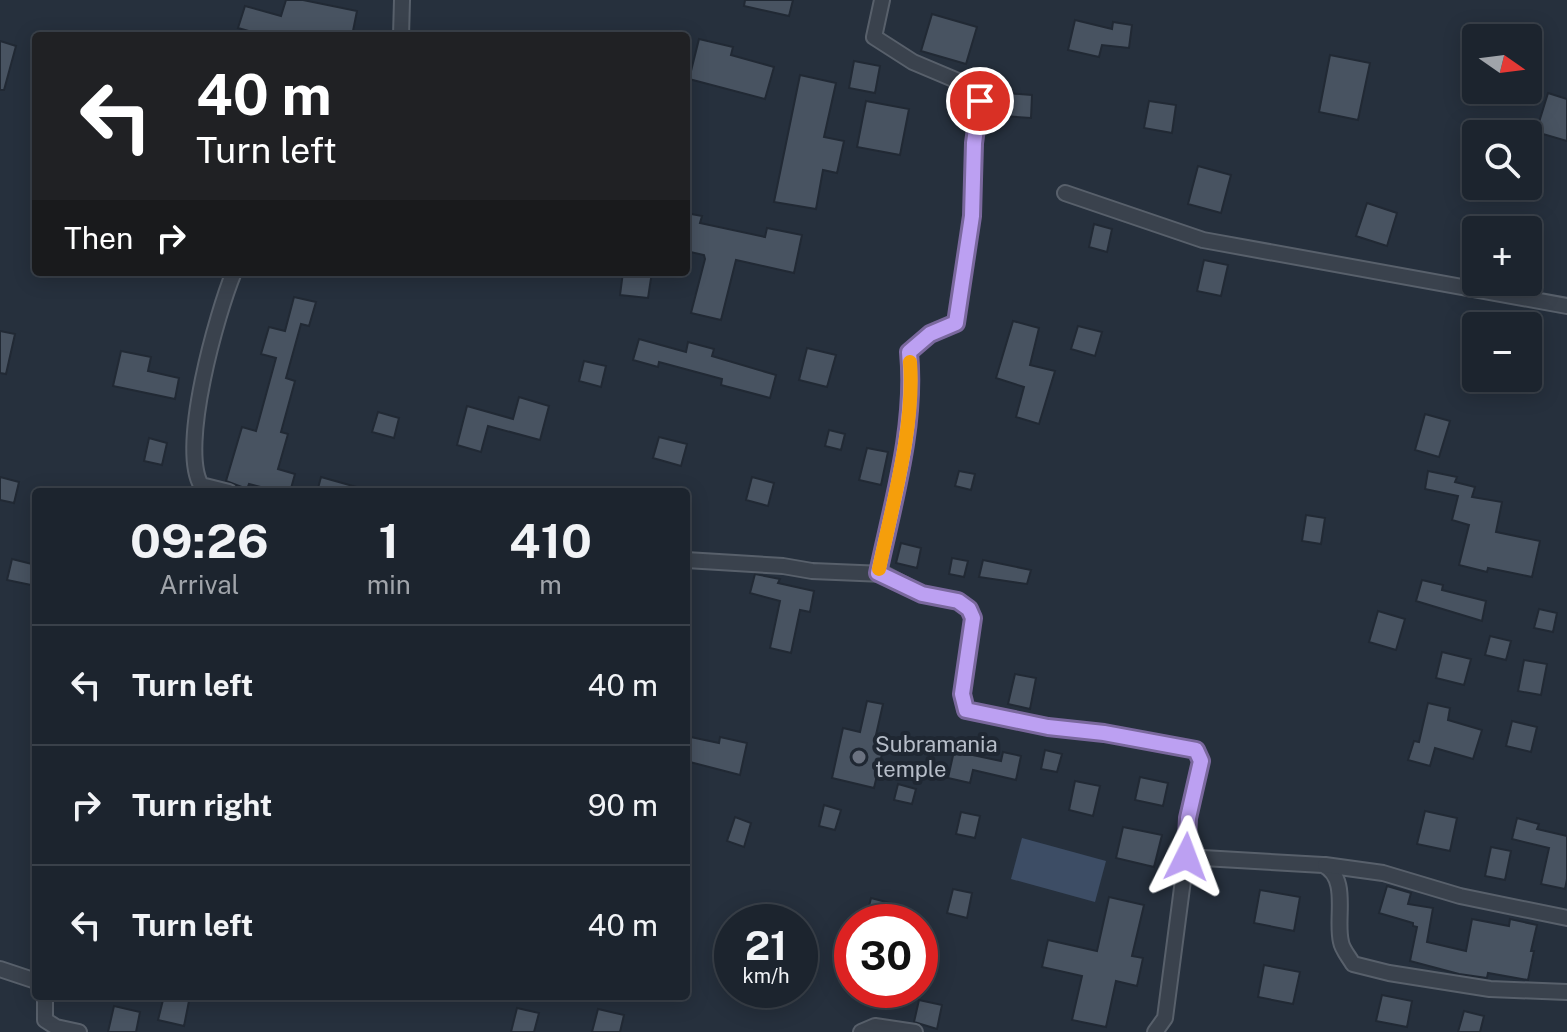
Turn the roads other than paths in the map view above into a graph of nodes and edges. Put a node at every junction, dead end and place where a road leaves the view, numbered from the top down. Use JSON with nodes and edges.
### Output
{"nodes":[{"id":1,"x":402,"y":0,"type":"edge"},
{"id":2,"x":882,"y":0,"type":"edge"},
{"id":3,"x":401,"y":32,"type":"edge"},
{"id":4,"x":1065,"y":193,"type":"dead end"},
{"id":5,"x":232,"y":276,"type":"edge"},
{"id":6,"x":1567,"y":306,"type":"edge"},
{"id":7,"x":213,"y":488,"type":"edge"},
{"id":8,"x":690,"y":560,"type":"edge"},
{"id":9,"x":878,"y":573,"type":"junction"},
{"id":10,"x":1186,"y":857,"type":"junction"},
{"id":11,"x":1323,"y":865,"type":"junction"},
{"id":12,"x":1567,"y":918,"type":"edge"},
{"id":13,"x":0,"y":969,"type":"edge"},
{"id":14,"x":32,"y":980,"type":"edge"},
{"id":15,"x":1567,"y":992,"type":"edge"},
{"id":16,"x":45,"y":1000,"type":"edge"},
{"id":17,"x":79,"y":1032,"type":"edge"},
{"id":18,"x":861,"y":1032,"type":"edge"},
{"id":19,"x":915,"y":1032,"type":"edge"},
{"id":20,"x":1155,"y":1032,"type":"edge"}],
"edges":[{"from":1,"to":3,"type":"street"},
{"from":2,"to":9,"type":"street"},
{"from":4,"to":6,"type":"street"},
{"from":5,"to":7,"type":"street"},
{"from":8,"to":9,"type":"street"},
{"from":9,"to":10,"type":"street"},
{"from":10,"to":11,"type":"street"},
{"from":10,"to":20,"type":"street"},
{"from":11,"to":12,"type":"street"},
{"from":11,"to":15,"type":"street"},
{"from":13,"to":14,"type":"street"},
{"from":16,"to":17,"type":"street"},
{"from":18,"to":19,"type":"street"}]}
